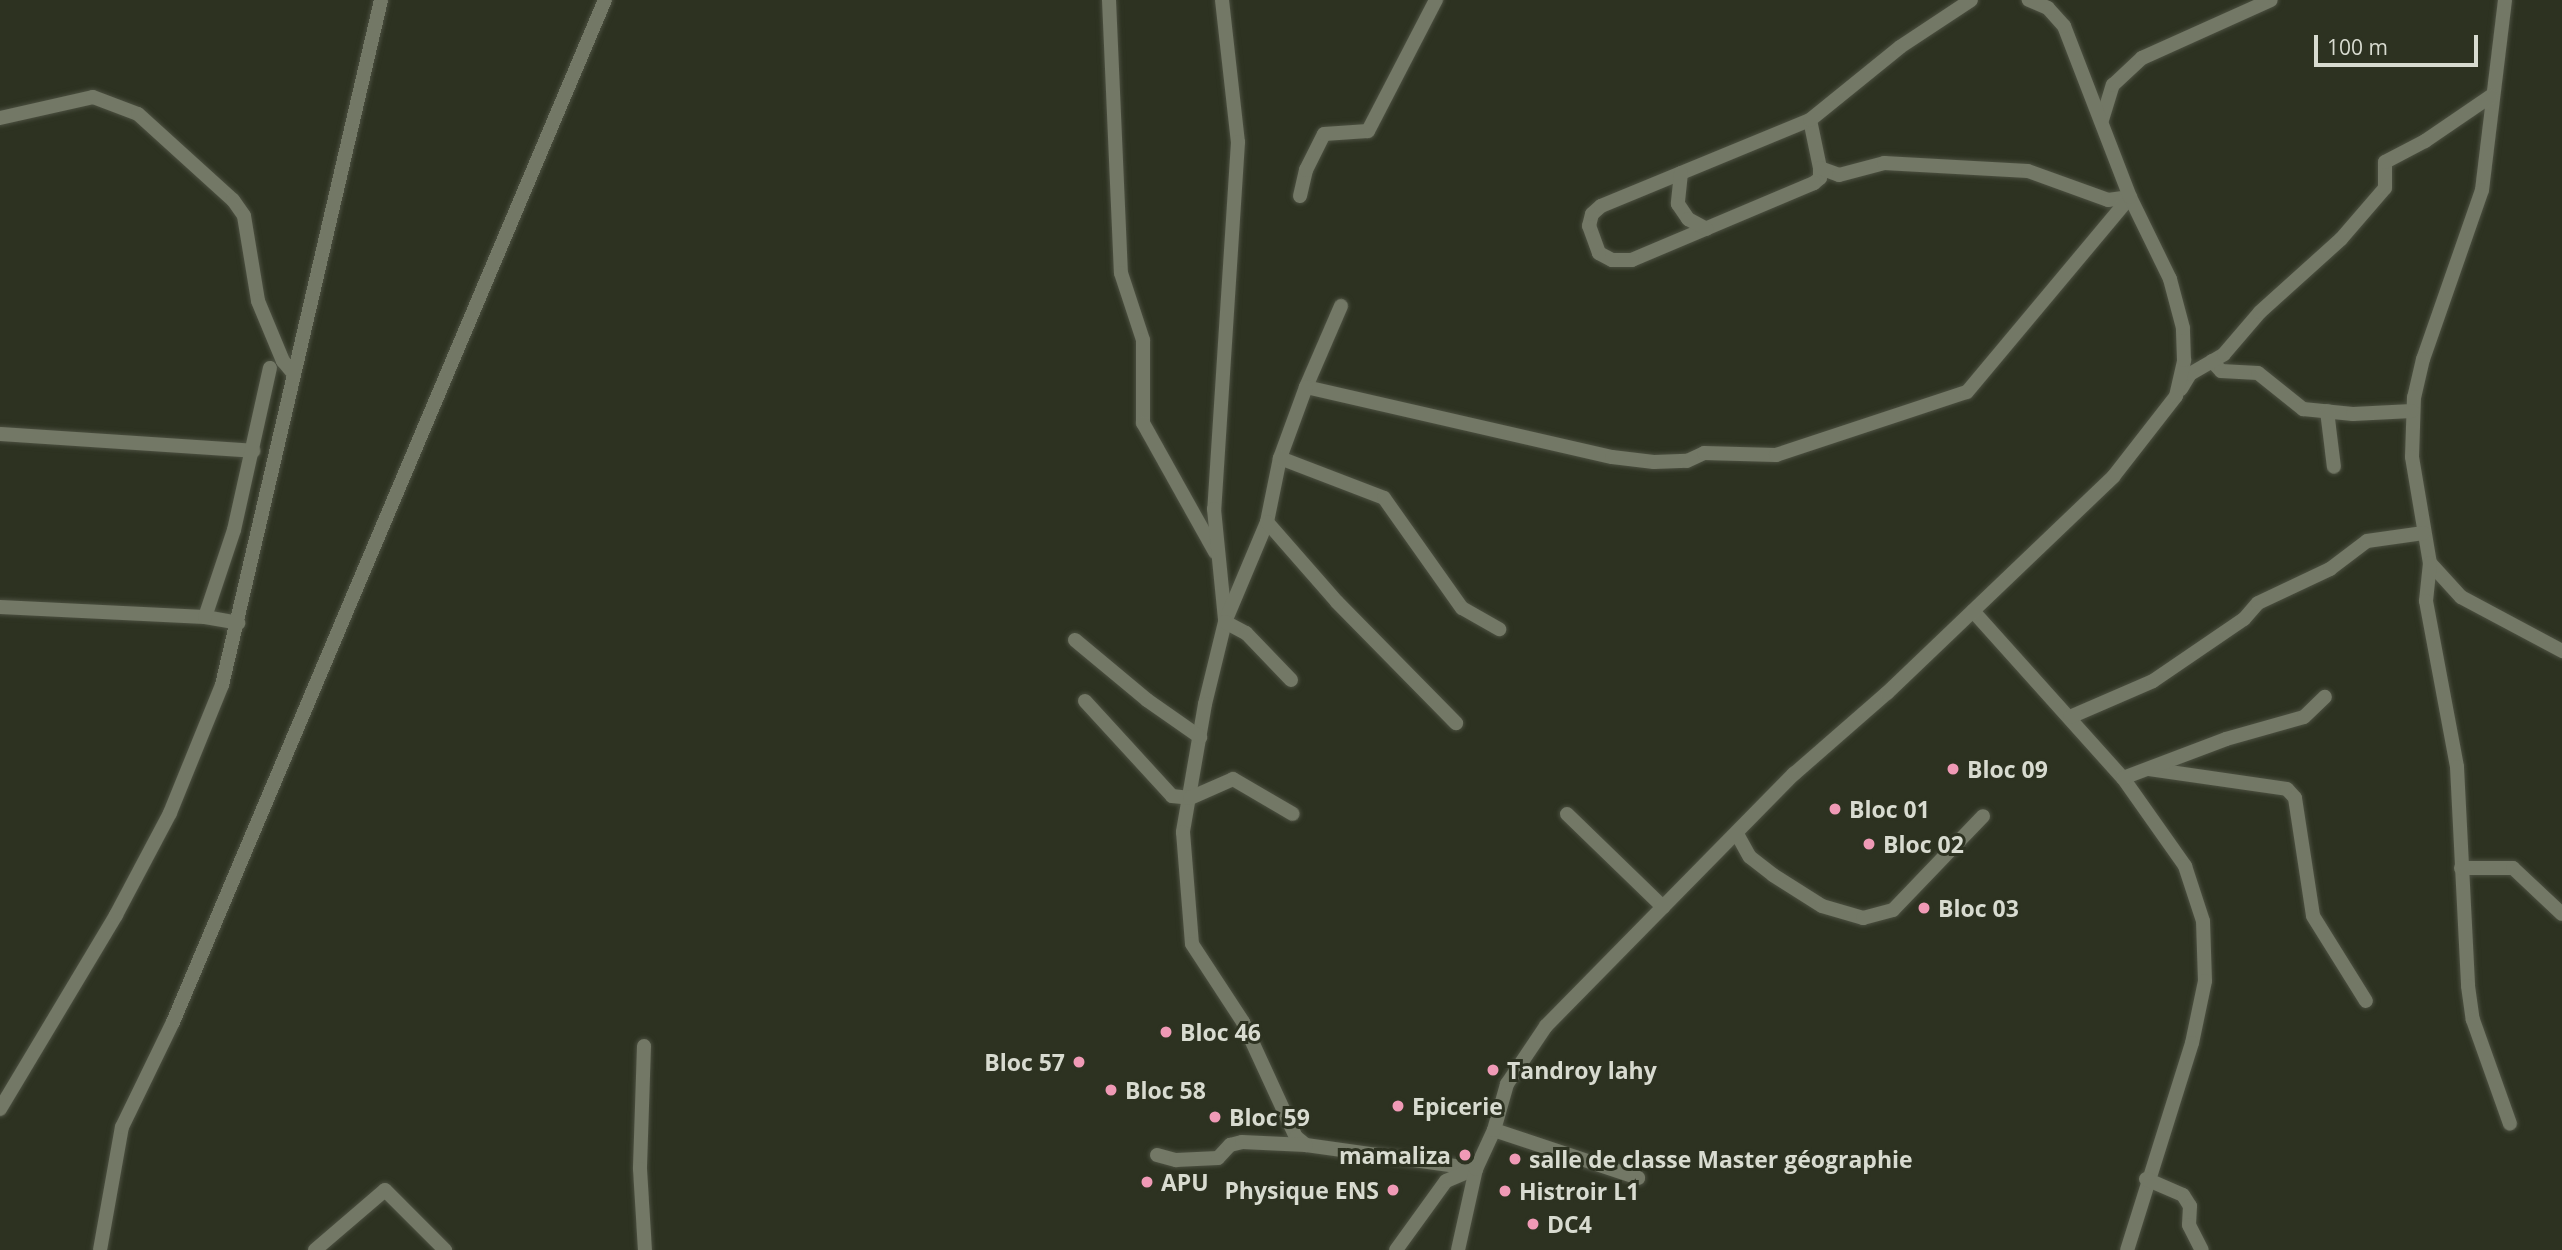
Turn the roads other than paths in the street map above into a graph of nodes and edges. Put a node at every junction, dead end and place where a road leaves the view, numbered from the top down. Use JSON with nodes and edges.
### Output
{"nodes":[{"id":1,"x":381,"y":0,"type":"edge"},
{"id":2,"x":605,"y":0,"type":"edge"},
{"id":3,"x":1109,"y":0,"type":"edge"},
{"id":4,"x":1222,"y":0,"type":"edge"},
{"id":5,"x":1436,"y":0,"type":"edge"},
{"id":6,"x":1972,"y":0,"type":"edge"},
{"id":7,"x":2029,"y":0,"type":"edge"},
{"id":8,"x":2271,"y":0,"type":"edge"},
{"id":9,"x":2505,"y":0,"type":"edge"},
{"id":10,"x":2491,"y":96,"type":"junction"},
{"id":11,"x":0,"y":118,"type":"edge"},
{"id":12,"x":1810,"y":120,"type":"junction"},
{"id":13,"x":2102,"y":120,"type":"junction"},
{"id":14,"x":1820,"y":168,"type":"junction"},
{"id":15,"x":1681,"y":173,"type":"junction"},
{"id":16,"x":1300,"y":196,"type":"dead end"},
{"id":17,"x":2130,"y":197,"type":"junction"},
{"id":18,"x":1707,"y":229,"type":"junction"},
{"id":19,"x":1341,"y":306,"type":"dead end"},
{"id":20,"x":2211,"y":361,"type":"junction"},
{"id":21,"x":270,"y":368,"type":"dead end"},
{"id":22,"x":293,"y":373,"type":"junction"},
{"id":23,"x":1306,"y":387,"type":"junction"},
{"id":24,"x":2176,"y":396,"type":"junction"},
{"id":25,"x":2327,"y":411,"type":"junction"},
{"id":26,"x":2412,"y":411,"type":"junction"},
{"id":27,"x":0,"y":434,"type":"edge"},
{"id":28,"x":253,"y":451,"type":"junction"},
{"id":29,"x":1280,"y":458,"type":"junction"},
{"id":30,"x":2334,"y":467,"type":"dead end"},
{"id":31,"x":1267,"y":522,"type":"junction"},
{"id":32,"x":2423,"y":533,"type":"junction"},
{"id":33,"x":1217,"y":556,"type":"junction"},
{"id":34,"x":2430,"y":563,"type":"junction"},
{"id":35,"x":0,"y":607,"type":"edge"},
{"id":36,"x":1973,"y":611,"type":"junction"},
{"id":37,"x":205,"y":617,"type":"junction"},
{"id":38,"x":1225,"y":622,"type":"junction"},
{"id":39,"x":238,"y":624,"type":"junction"},
{"id":40,"x":1499,"y":629,"type":"dead end"},
{"id":41,"x":1075,"y":640,"type":"dead end"},
{"id":42,"x":2562,"y":651,"type":"edge"},
{"id":43,"x":1291,"y":680,"type":"dead end"},
{"id":44,"x":2325,"y":697,"type":"dead end"},
{"id":45,"x":1085,"y":701,"type":"dead end"},
{"id":46,"x":2070,"y":716,"type":"junction"},
{"id":47,"x":1456,"y":723,"type":"dead end"},
{"id":48,"x":1200,"y":737,"type":"junction"},
{"id":49,"x":2149,"y":769,"type":"junction"},
{"id":50,"x":2123,"y":778,"type":"junction"},
{"id":51,"x":1190,"y":798,"type":"junction"},
{"id":52,"x":1293,"y":814,"type":"dead end"},
{"id":53,"x":1567,"y":814,"type":"dead end"},
{"id":54,"x":1983,"y":816,"type":"dead end"},
{"id":55,"x":1737,"y":834,"type":"junction"},
{"id":56,"x":2461,"y":869,"type":"junction"},
{"id":57,"x":1663,"y":906,"type":"junction"},
{"id":58,"x":2562,"y":914,"type":"edge"},
{"id":59,"x":2366,"y":1001,"type":"dead end"},
{"id":60,"x":643,"y":1046,"type":"dead end"},
{"id":61,"x":0,"y":1109,"type":"edge"},
{"id":62,"x":2510,"y":1124,"type":"dead end"},
{"id":63,"x":1494,"y":1130,"type":"junction"},
{"id":64,"x":1306,"y":1145,"type":"junction"},
{"id":65,"x":1157,"y":1155,"type":"dead end"},
{"id":66,"x":1476,"y":1169,"type":"junction"},
{"id":67,"x":1638,"y":1178,"type":"dead end"},
{"id":68,"x":2146,"y":1179,"type":"junction"},
{"id":69,"x":100,"y":1250,"type":"edge"},
{"id":70,"x":315,"y":1250,"type":"edge"},
{"id":71,"x":444,"y":1250,"type":"edge"},
{"id":72,"x":645,"y":1250,"type":"edge"},
{"id":73,"x":1396,"y":1250,"type":"edge"},
{"id":74,"x":1458,"y":1250,"type":"edge"},
{"id":75,"x":2127,"y":1250,"type":"edge"},
{"id":76,"x":2202,"y":1250,"type":"edge"}],
"edges":[{"from":1,"to":22,"type":"street"},
{"from":2,"to":69,"type":"street"},
{"from":3,"to":33,"type":"street"},
{"from":4,"to":33,"type":"street"},
{"from":5,"to":16,"type":"street"},
{"from":6,"to":12,"type":"street"},
{"from":7,"to":13,"type":"street"},
{"from":8,"to":13,"type":"street"},
{"from":9,"to":10,"type":"street"},
{"from":10,"to":20,"type":"street"},
{"from":10,"to":26,"type":"street"},
{"from":11,"to":22,"type":"street"},
{"from":12,"to":14,"type":"street"},
{"from":12,"to":15,"type":"street"},
{"from":13,"to":17,"type":"street"},
{"from":14,"to":17,"type":"street"},
{"from":14,"to":18,"type":"street"},
{"from":15,"to":18,"type":"street"},
{"from":15,"to":18,"type":"street"},
{"from":17,"to":23,"type":"street"},
{"from":17,"to":24,"type":"street"},
{"from":19,"to":23,"type":"street"},
{"from":20,"to":24,"type":"street"},
{"from":20,"to":25,"type":"street"},
{"from":21,"to":28,"type":"street"},
{"from":22,"to":39,"type":"street"},
{"from":23,"to":29,"type":"street"},
{"from":24,"to":36,"type":"street"},
{"from":25,"to":26,"type":"street"},
{"from":25,"to":30,"type":"street"},
{"from":26,"to":32,"type":"street"},
{"from":27,"to":28,"type":"street"},
{"from":28,"to":37,"type":"street"},
{"from":29,"to":31,"type":"street"},
{"from":29,"to":40,"type":"street"},
{"from":31,"to":38,"type":"street"},
{"from":31,"to":47,"type":"street"},
{"from":32,"to":34,"type":"street"},
{"from":32,"to":46,"type":"street"},
{"from":33,"to":38,"type":"street"},
{"from":34,"to":42,"type":"street"},
{"from":34,"to":56,"type":"street"},
{"from":35,"to":37,"type":"street"},
{"from":36,"to":46,"type":"street"},
{"from":36,"to":55,"type":"street"},
{"from":37,"to":39,"type":"street"},
{"from":38,"to":43,"type":"street"},
{"from":38,"to":48,"type":"street"},
{"from":39,"to":61,"type":"street"},
{"from":41,"to":48,"type":"street"},
{"from":44,"to":49,"type":"street"},
{"from":45,"to":51,"type":"street"},
{"from":46,"to":50,"type":"street"},
{"from":48,"to":51,"type":"street"},
{"from":49,"to":50,"type":"street"},
{"from":49,"to":59,"type":"street"},
{"from":50,"to":68,"type":"street"},
{"from":51,"to":52,"type":"street"},
{"from":51,"to":64,"type":"street"},
{"from":53,"to":57,"type":"street"},
{"from":54,"to":55,"type":"street"},
{"from":55,"to":57,"type":"street"},
{"from":56,"to":58,"type":"street"},
{"from":56,"to":62,"type":"street"},
{"from":57,"to":63,"type":"street"},
{"from":60,"to":72,"type":"street"},
{"from":63,"to":66,"type":"street"},
{"from":63,"to":67,"type":"street"},
{"from":64,"to":65,"type":"street"},
{"from":64,"to":66,"type":"street"},
{"from":66,"to":73,"type":"street"},
{"from":66,"to":74,"type":"street"},
{"from":68,"to":75,"type":"street"},
{"from":68,"to":76,"type":"street"},
{"from":70,"to":71,"type":"street"}]}
